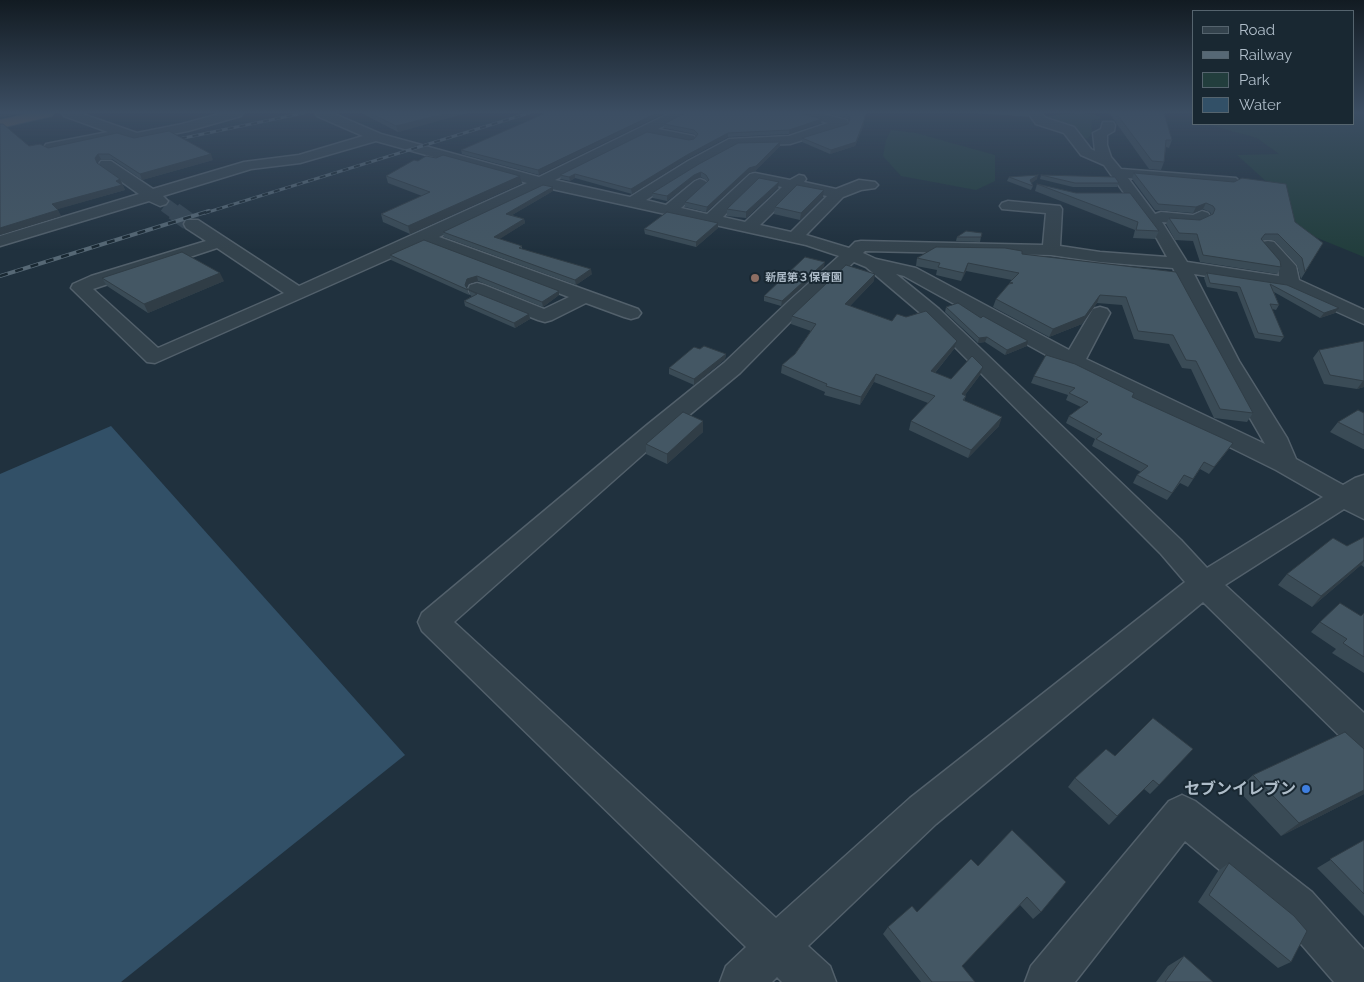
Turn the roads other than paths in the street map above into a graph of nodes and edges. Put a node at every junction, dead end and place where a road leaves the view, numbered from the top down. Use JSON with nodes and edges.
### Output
{"nodes":[{"id":1,"x":301,"y":159,"type":"edge"},
{"id":2,"x":456,"y":159,"type":"edge"},
{"id":3,"x":588,"y":159,"type":"edge"},
{"id":4,"x":703,"y":159,"type":"edge"},
{"id":5,"x":1097,"y":159,"type":"edge"},
{"id":6,"x":1107,"y":159,"type":"edge"},
{"id":7,"x":106,"y":164,"type":"edge"},
{"id":8,"x":1110,"y":166,"type":"junction"},
{"id":9,"x":1231,"y":181,"type":"edge"},
{"id":10,"x":541,"y":182,"type":"junction"},
{"id":11,"x":796,"y":182,"type":"junction"},
{"id":12,"x":700,"y":184,"type":"dead end"},
{"id":13,"x":870,"y":185,"type":"dead end"},
{"id":14,"x":838,"y":194,"type":"junction"},
{"id":15,"x":151,"y":195,"type":"junction"},
{"id":16,"x":633,"y":202,"type":"junction"},
{"id":17,"x":165,"y":205,"type":"tunnel mouth"},
{"id":18,"x":1008,"y":206,"type":"dead end"},
{"id":19,"x":669,"y":210,"type":"junction"},
{"id":20,"x":1149,"y":216,"type":"junction"},
{"id":21,"x":1202,"y":216,"type":"edge"},
{"id":22,"x":711,"y":219,"type":"junction"},
{"id":23,"x":192,"y":224,"type":"tunnel mouth"},
{"id":24,"x":749,"y":227,"type":"junction"},
{"id":25,"x":424,"y":237,"type":"junction"},
{"id":26,"x":795,"y":237,"type":"junction"},
{"id":27,"x":0,"y":241,"type":"edge"},
{"id":28,"x":220,"y":242,"type":"junction"},
{"id":29,"x":1268,"y":246,"type":"edge"},
{"id":30,"x":1051,"y":250,"type":"junction"},
{"id":31,"x":860,"y":259,"type":"junction"},
{"id":32,"x":1180,"y":265,"type":"junction"},
{"id":33,"x":512,"y":270,"type":"junction"},
{"id":34,"x":1290,"y":283,"type":"junction"},
{"id":35,"x":297,"y":293,"type":"junction"},
{"id":36,"x":586,"y":296,"type":"junction"},
{"id":37,"x":631,"y":313,"type":"dead end"},
{"id":38,"x":1100,"y":313,"type":"dead end"},
{"id":39,"x":1364,"y":318,"type":"edge"},
{"id":40,"x":1074,"y":361,"type":"junction"},
{"id":41,"x":1285,"y":464,"type":"junction"},
{"id":42,"x":1357,"y":496,"type":"edge"},
{"id":43,"x":1204,"y":584,"type":"junction"},
{"id":44,"x":1364,"y":736,"type":"edge"},
{"id":45,"x":778,"y":946,"type":"junction"},
{"id":46,"x":742,"y":982,"type":"edge"},
{"id":47,"x":814,"y":982,"type":"edge"},
{"id":48,"x":1047,"y":982,"type":"edge"},
{"id":49,"x":1363,"y":982,"type":"edge"}],
"edges":[{"from":1,"to":15,"type":"street"},
{"from":2,"to":10,"type":"street"},
{"from":3,"to":10,"type":"street"},
{"from":4,"to":16,"type":"street"},
{"from":5,"to":8,"type":"street"},
{"from":6,"to":8,"type":"street"},
{"from":7,"to":15,"type":"street"},
{"from":8,"to":9,"type":"street"},
{"from":8,"to":20,"type":"street"},
{"from":10,"to":16,"type":"street"},
{"from":10,"to":25,"type":"street"},
{"from":11,"to":14,"type":"street"},
{"from":11,"to":22,"type":"street"},
{"from":11,"to":24,"type":"street"},
{"from":12,"to":19,"type":"street"},
{"from":13,"to":14,"type":"street"},
{"from":14,"to":26,"type":"street"},
{"from":15,"to":17,"type":"street"},
{"from":15,"to":27,"type":"street"},
{"from":16,"to":19,"type":"street"},
{"from":18,"to":30,"type":"street"},
{"from":19,"to":22,"type":"street"},
{"from":20,"to":21,"type":"street"},
{"from":20,"to":32,"type":"street"},
{"from":22,"to":24,"type":"street"},
{"from":23,"to":28,"type":"street"},
{"from":24,"to":26,"type":"street"},
{"from":25,"to":33,"type":"street"},
{"from":25,"to":35,"type":"street"},
{"from":26,"to":31,"type":"street"},
{"from":28,"to":35,"type":"street"},
{"from":28,"to":35,"type":"street"},
{"from":29,"to":34,"type":"street"},
{"from":30,"to":31,"type":"street"},
{"from":30,"to":32,"type":"street"},
{"from":31,"to":40,"type":"street"},
{"from":31,"to":43,"type":"street"},
{"from":31,"to":45,"type":"street"},
{"from":32,"to":34,"type":"street"},
{"from":32,"to":41,"type":"street"},
{"from":33,"to":36,"type":"street"},
{"from":33,"to":36,"type":"street"},
{"from":34,"to":39,"type":"street"},
{"from":36,"to":37,"type":"street"},
{"from":38,"to":40,"type":"street"},
{"from":40,"to":41,"type":"street"},
{"from":41,"to":42,"type":"street"},
{"from":42,"to":43,"type":"street"},
{"from":43,"to":44,"type":"street"},
{"from":43,"to":45,"type":"street"},
{"from":45,"to":46,"type":"street"},
{"from":45,"to":47,"type":"street"},
{"from":48,"to":49,"type":"street"}]}
